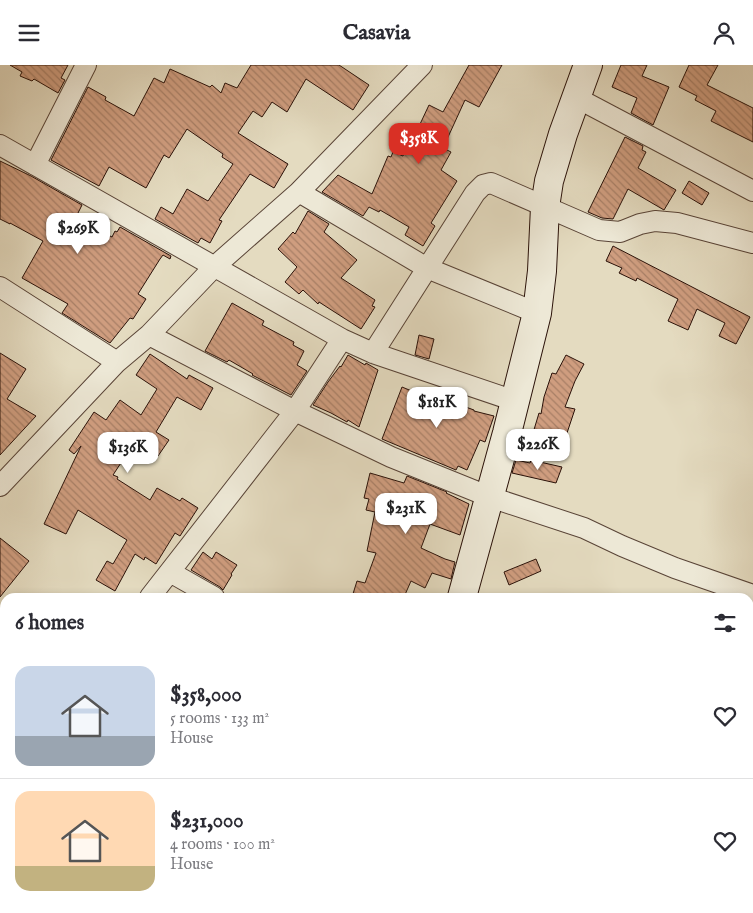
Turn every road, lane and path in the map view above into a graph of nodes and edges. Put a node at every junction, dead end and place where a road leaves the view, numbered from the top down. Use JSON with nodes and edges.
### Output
{"nodes":[{"id":1,"x":86,"y":65,"type":"edge"},
{"id":2,"x":422,"y":65,"type":"edge"},
{"id":3,"x":588,"y":65,"type":"edge"},
{"id":4,"x":577,"y":98,"type":"junction"},
{"id":5,"x":0,"y":145,"type":"edge"},
{"id":6,"x":35,"y":165,"type":"junction"},
{"id":7,"x":753,"y":191,"type":"edge"},
{"id":8,"x":299,"y":192,"type":"junction"},
{"id":9,"x":545,"y":207,"type":"junction"},
{"id":10,"x":753,"y":243,"type":"edge"},
{"id":11,"x":214,"y":267,"type":"junction"},
{"id":12,"x":427,"y":268,"type":"junction"},
{"id":13,"x":0,"y":287,"type":"edge"},
{"id":14,"x":537,"y":313,"type":"junction"},
{"id":15,"x":149,"y":335,"type":"junction"},
{"id":16,"x":342,"y":339,"type":"junction"},
{"id":17,"x":373,"y":353,"type":"junction"},
{"id":18,"x":117,"y":362,"type":"junction"},
{"id":19,"x":515,"y":401,"type":"junction"},
{"id":20,"x":295,"y":411,"type":"junction"},
{"id":21,"x":0,"y":486,"type":"edge"},
{"id":22,"x":490,"y":497,"type":"junction"},
{"id":23,"x":170,"y":572,"type":"junction"},
{"id":24,"x":153,"y":593,"type":"edge"},
{"id":25,"x":207,"y":593,"type":"edge"},
{"id":26,"x":463,"y":593,"type":"edge"},
{"id":27,"x":747,"y":593,"type":"edge"}],
"edges":[{"from":1,"to":6,"type":"street"},
{"from":2,"to":8,"type":"street"},
{"from":3,"to":4,"type":"street"},
{"from":4,"to":7,"type":"street"},
{"from":4,"to":9,"type":"street"},
{"from":5,"to":6,"type":"street"},
{"from":6,"to":11,"type":"street"},
{"from":8,"to":11,"type":"street"},
{"from":8,"to":12,"type":"street"},
{"from":9,"to":10,"type":"street"},
{"from":9,"to":12,"type":"street"},
{"from":9,"to":14,"type":"street"},
{"from":11,"to":15,"type":"street"},
{"from":11,"to":16,"type":"street"},
{"from":12,"to":14,"type":"street"},
{"from":12,"to":17,"type":"street"},
{"from":13,"to":18,"type":"street"},
{"from":14,"to":19,"type":"street"},
{"from":15,"to":18,"type":"street"},
{"from":15,"to":20,"type":"street"},
{"from":16,"to":17,"type":"street"},
{"from":16,"to":20,"type":"street"},
{"from":17,"to":19,"type":"street"},
{"from":18,"to":21,"type":"street"},
{"from":19,"to":22,"type":"street"},
{"from":20,"to":22,"type":"street"},
{"from":20,"to":23,"type":"street"},
{"from":22,"to":26,"type":"street"},
{"from":22,"to":27,"type":"street"},
{"from":23,"to":24,"type":"street"},
{"from":23,"to":25,"type":"street"}]}
